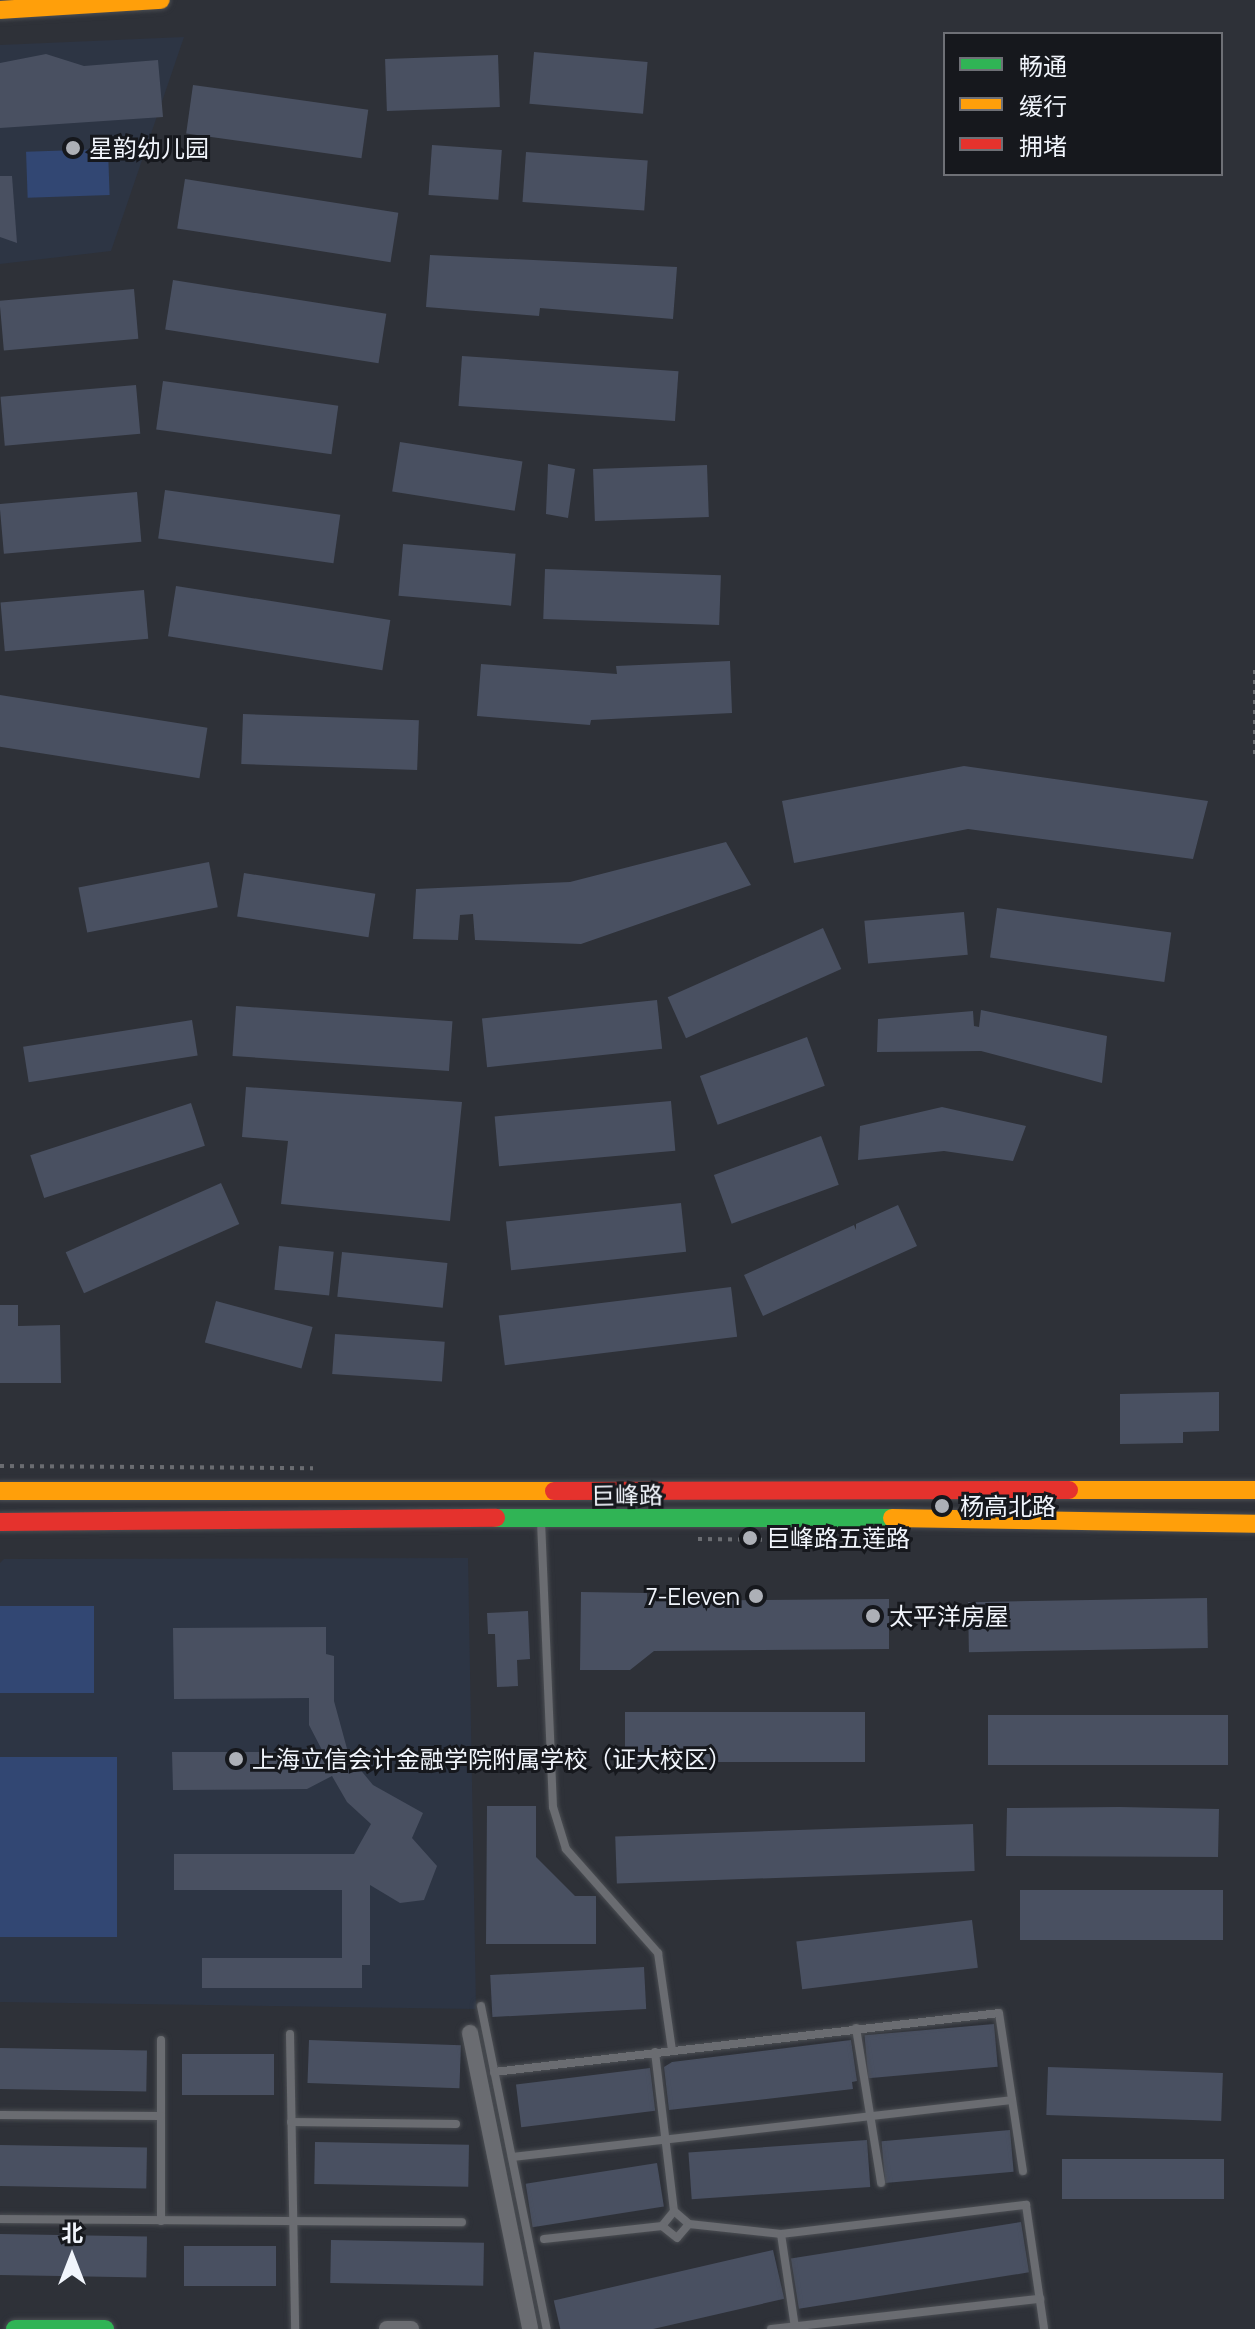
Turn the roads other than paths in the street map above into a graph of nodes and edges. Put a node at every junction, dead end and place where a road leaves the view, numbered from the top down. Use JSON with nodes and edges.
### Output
{"nodes":[{"id":1,"x":161,"y":0,"type":"edge"},
{"id":2,"x":0,"y":10,"type":"edge"},
{"id":3,"x":1255,"y":1490,"type":"edge"},
{"id":4,"x":0,"y":1491,"type":"edge"},
{"id":5,"x":541,"y":1521,"type":"junction"},
{"id":6,"x":0,"y":1522,"type":"edge"},
{"id":7,"x":1255,"y":1524,"type":"edge"},
{"id":8,"x":481,"y":2006,"type":"dead end"},
{"id":9,"x":856,"y":2028,"type":"junction"},
{"id":10,"x":470,"y":2033,"type":"dead end"},
{"id":11,"x":290,"y":2034,"type":"dead end"},
{"id":12,"x":161,"y":2040,"type":"dead end"},
{"id":13,"x":672,"y":2050,"type":"junction"},
{"id":14,"x":655,"y":2052,"type":"junction"},
{"id":15,"x":494,"y":2072,"type":"junction"},
{"id":16,"x":1012,"y":2100,"type":"junction"},
{"id":17,"x":0,"y":2115,"type":"edge"},
{"id":18,"x":161,"y":2116,"type":"junction"},
{"id":19,"x":871,"y":2116,"type":"junction"},
{"id":20,"x":291,"y":2122,"type":"junction"},
{"id":21,"x":456,"y":2124,"type":"dead end"},
{"id":22,"x":666,"y":2140,"type":"junction"},
{"id":23,"x":512,"y":2157,"type":"junction"},
{"id":24,"x":1023,"y":2171,"type":"dead end"},
{"id":25,"x":881,"y":2183,"type":"dead end"},
{"id":26,"x":674,"y":2211,"type":"junction"},
{"id":27,"x":0,"y":2219,"type":"edge"},
{"id":28,"x":161,"y":2221,"type":"junction"},
{"id":29,"x":292,"y":2221,"type":"junction"},
{"id":30,"x":462,"y":2222,"type":"dead end"},
{"id":31,"x":689,"y":2224,"type":"junction"},
{"id":32,"x":662,"y":2226,"type":"junction"},
{"id":33,"x":781,"y":2234,"type":"junction"},
{"id":34,"x":544,"y":2239,"type":"dead end"},
{"id":35,"x":1040,"y":2299,"type":"junction"},
{"id":36,"x":795,"y":2328,"type":"edge"},
{"id":37,"x":15,"y":2329,"type":"edge"},
{"id":38,"x":105,"y":2329,"type":"edge"},
{"id":39,"x":295,"y":2329,"type":"edge"},
{"id":40,"x":387,"y":2329,"type":"edge"},
{"id":41,"x":411,"y":2329,"type":"edge"},
{"id":42,"x":530,"y":2329,"type":"edge"},
{"id":43,"x":547,"y":2329,"type":"edge"},
{"id":44,"x":771,"y":2329,"type":"edge"},
{"id":45,"x":1044,"y":2329,"type":"edge"}],
"edges":[{"from":1,"to":2,"type":"main road"},
{"from":3,"to":4,"type":"main road","name":"巨峰路"},
{"from":5,"to":6,"type":"main road","name":"巨峰路"},
{"from":5,"to":7,"type":"main road","name":"巨峰路"},
{"from":5,"to":13,"type":"lane"},
{"from":8,"to":15,"type":"lane"},
{"from":9,"to":13,"type":"lane"},
{"from":9,"to":16,"type":"lane"},
{"from":9,"to":19,"type":"lane"},
{"from":10,"to":42,"type":"street"},
{"from":11,"to":20,"type":"lane"},
{"from":12,"to":18,"type":"lane"},
{"from":13,"to":14,"type":"lane"},
{"from":14,"to":15,"type":"lane"},
{"from":14,"to":22,"type":"lane"},
{"from":15,"to":23,"type":"lane"},
{"from":16,"to":19,"type":"lane"},
{"from":16,"to":24,"type":"lane"},
{"from":17,"to":18,"type":"lane"},
{"from":18,"to":28,"type":"lane"},
{"from":19,"to":22,"type":"lane"},
{"from":19,"to":25,"type":"lane"},
{"from":20,"to":21,"type":"lane"},
{"from":20,"to":29,"type":"lane"},
{"from":22,"to":23,"type":"lane"},
{"from":22,"to":26,"type":"lane"},
{"from":23,"to":43,"type":"lane"},
{"from":26,"to":31,"type":"lane"},
{"from":26,"to":32,"type":"lane"},
{"from":27,"to":28,"type":"lane"},
{"from":28,"to":29,"type":"lane"},
{"from":29,"to":30,"type":"lane"},
{"from":29,"to":39,"type":"lane"},
{"from":31,"to":32,"type":"lane"},
{"from":31,"to":33,"type":"lane"},
{"from":32,"to":34,"type":"lane"},
{"from":33,"to":35,"type":"lane"},
{"from":33,"to":36,"type":"lane"},
{"from":35,"to":36,"type":"lane"},
{"from":35,"to":45,"type":"lane"},
{"from":36,"to":44,"type":"lane"},
{"from":37,"to":38,"type":"main road"},
{"from":40,"to":41,"type":"street"}]}
